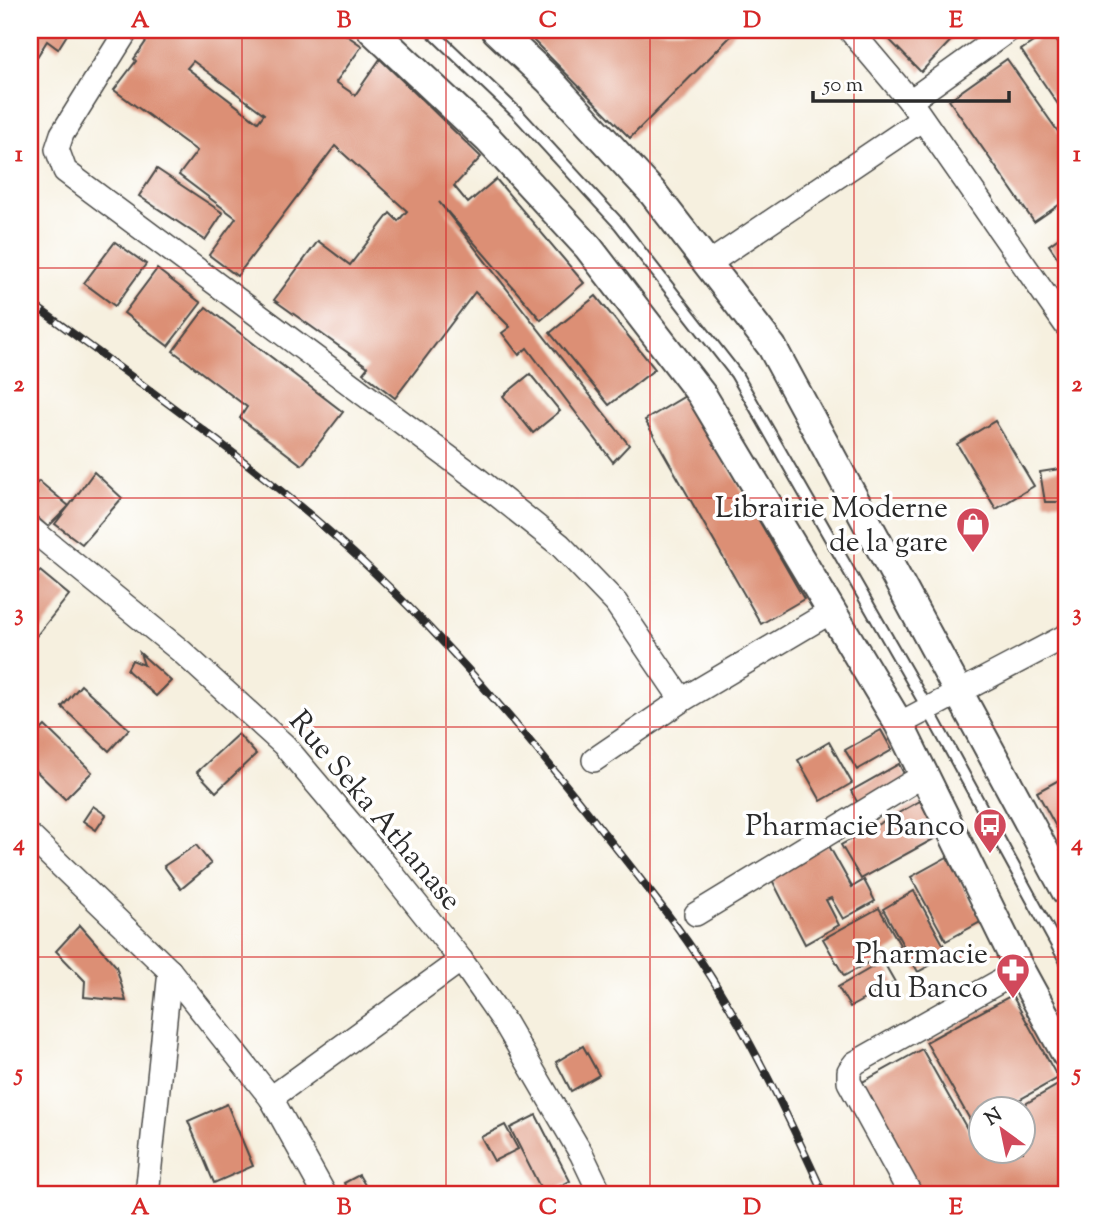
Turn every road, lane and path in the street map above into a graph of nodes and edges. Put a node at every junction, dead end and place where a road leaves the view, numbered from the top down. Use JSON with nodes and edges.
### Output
{"nodes":[{"id":1,"x":127,"y":30,"type":"edge"},
{"id":2,"x":372,"y":30,"type":"edge"},
{"id":3,"x":430,"y":30,"type":"edge"},
{"id":4,"x":496,"y":30,"type":"edge"},
{"id":5,"x":850,"y":30,"type":"edge"},
{"id":6,"x":1009,"y":30,"type":"edge"},
{"id":7,"x":916,"y":111,"type":"junction"},
{"id":8,"x":708,"y":264,"type":"junction"},
{"id":9,"x":1066,"y":325,"type":"edge"},
{"id":10,"x":30,"y":528,"type":"edge"},
{"id":11,"x":832,"y":611,"type":"junction"},
{"id":12,"x":1066,"y":636,"type":"edge"},
{"id":13,"x":957,"y":692,"type":"junction"},
{"id":14,"x":682,"y":700,"type":"junction"},
{"id":15,"x":928,"y":709,"type":"junction"},
{"id":16,"x":899,"y":724,"type":"junction"},
{"id":17,"x":594,"y":760,"type":"dead end"},
{"id":18,"x":924,"y":775,"type":"junction"},
{"id":19,"x":30,"y":835,"type":"edge"},
{"id":20,"x":1066,"y":891,"type":"edge"},
{"id":21,"x":696,"y":914,"type":"dead end"},
{"id":22,"x":461,"y":960,"type":"junction"},
{"id":23,"x":1066,"y":962,"type":"edge"},
{"id":24,"x":1020,"y":970,"type":"junction"},
{"id":25,"x":170,"y":971,"type":"junction"},
{"id":26,"x":1066,"y":1054,"type":"edge"},
{"id":27,"x":271,"y":1098,"type":"junction"},
{"id":28,"x":147,"y":1195,"type":"edge"},
{"id":29,"x":325,"y":1195,"type":"edge"},
{"id":30,"x":601,"y":1195,"type":"edge"},
{"id":31,"x":911,"y":1195,"type":"edge"}],
"edges":[{"from":1,"to":14,"type":"street"},
{"from":2,"to":11,"type":"street"},
{"from":3,"to":15,"type":"lane"},
{"from":4,"to":8,"type":"street"},
{"from":5,"to":7,"type":"street"},
{"from":6,"to":7,"type":"street"},
{"from":7,"to":8,"type":"street"},
{"from":7,"to":9,"type":"street"},
{"from":8,"to":13,"type":"street"},
{"from":10,"to":22,"type":"street","name":"Rue Seka Athanase"},
{"from":11,"to":14,"type":"street"},
{"from":11,"to":16,"type":"street"},
{"from":12,"to":13,"type":"street"},
{"from":13,"to":15,"type":"street"},
{"from":13,"to":20,"type":"street"},
{"from":14,"to":17,"type":"street"},
{"from":15,"to":16,"type":"street"},
{"from":15,"to":23,"type":"lane"},
{"from":16,"to":18,"type":"street"},
{"from":18,"to":21,"type":"street"},
{"from":18,"to":24,"type":"street"},
{"from":19,"to":25,"type":"street"},
{"from":22,"to":27,"type":"street"},
{"from":22,"to":30,"type":"street","name":"Rue Seka Athanase"},
{"from":24,"to":26,"type":"street"},
{"from":24,"to":31,"type":"street"},
{"from":25,"to":27,"type":"street"},
{"from":25,"to":28,"type":"street"},
{"from":27,"to":29,"type":"street"}]}
